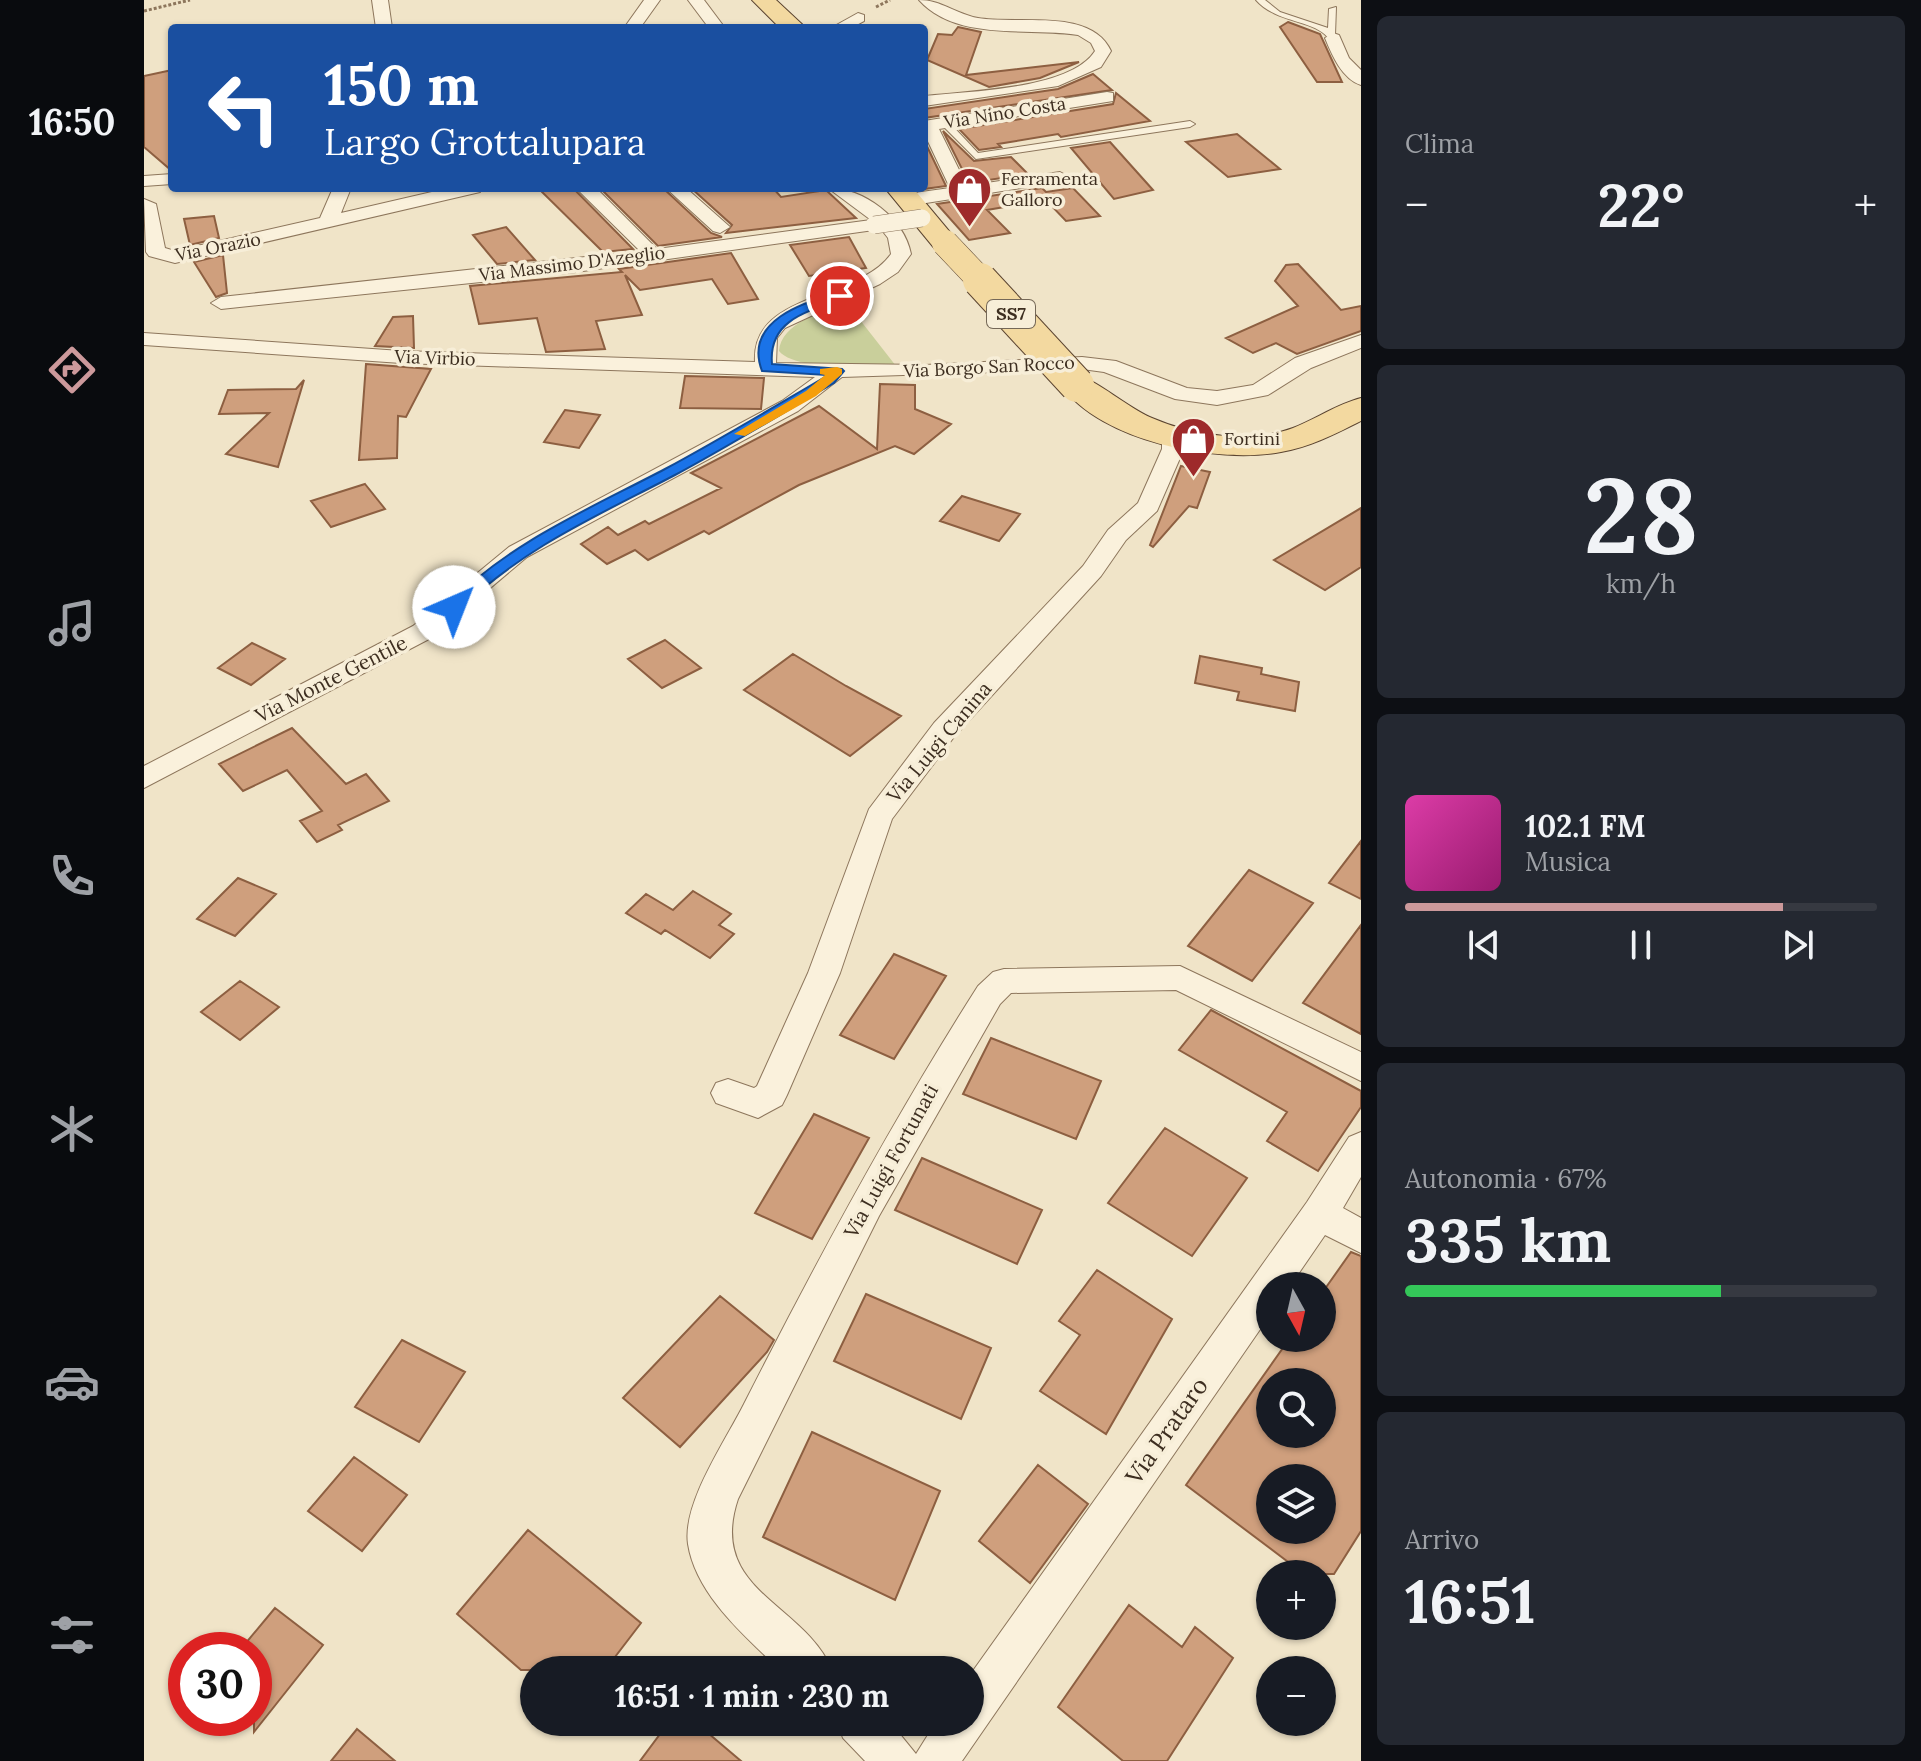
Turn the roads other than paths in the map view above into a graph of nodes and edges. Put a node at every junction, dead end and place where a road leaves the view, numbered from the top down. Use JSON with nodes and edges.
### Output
{"nodes":[{"id":1,"x":380,"y":0,"type":"edge"},
{"id":2,"x":652,"y":0,"type":"edge"},
{"id":3,"x":696,"y":0,"type":"edge"},
{"id":4,"x":763,"y":0,"type":"edge"},
{"id":5,"x":927,"y":0,"type":"edge"},
{"id":6,"x":1260,"y":0,"type":"edge"},
{"id":7,"x":1333,"y":9,"type":"dead end"},
{"id":8,"x":858,"y":18,"type":"dead end"},
{"id":9,"x":383,"y":24,"type":"edge"},
{"id":10,"x":635,"y":24,"type":"edge"},
{"id":11,"x":714,"y":24,"type":"edge"},
{"id":12,"x":790,"y":24,"type":"edge"},
{"id":13,"x":847,"y":24,"type":"edge"},
{"id":14,"x":1333,"y":35,"type":"junction"},
{"id":15,"x":1361,"y":80,"type":"edge"},
{"id":16,"x":1107,"y":97,"type":"dead end"},
{"id":17,"x":928,"y":100,"type":"edge"},
{"id":18,"x":944,"y":122,"type":"junction"},
{"id":19,"x":1190,"y":124,"type":"dead end"},
{"id":20,"x":1060,"y":177,"type":"dead end"},
{"id":21,"x":168,"y":179,"type":"edge"},
{"id":22,"x":144,"y":181,"type":"edge"},
{"id":23,"x":340,"y":192,"type":"edge"},
{"id":24,"x":457,"y":192,"type":"edge"},
{"id":25,"x":589,"y":192,"type":"edge"},
{"id":26,"x":680,"y":192,"type":"edge"},
{"id":27,"x":842,"y":192,"type":"edge"},
{"id":28,"x":961,"y":192,"type":"junction"},
{"id":29,"x":909,"y":202,"type":"edge"},
{"id":30,"x":147,"y":204,"type":"dead end"},
{"id":31,"x":327,"y":224,"type":"junction"},
{"id":32,"x":720,"y":227,"type":"dead end"},
{"id":33,"x":648,"y":248,"type":"dead end"},
{"id":34,"x":221,"y":303,"type":"dead end"},
{"id":35,"x":144,"y":339,"type":"edge"},
{"id":36,"x":1361,"y":341,"type":"edge"},
{"id":37,"x":766,"y":368,"type":"junction"},
{"id":38,"x":837,"y":371,"type":"junction"},
{"id":39,"x":1076,"y":374,"type":"junction"},
{"id":40,"x":1361,"y":408,"type":"edge"},
{"id":41,"x":1173,"y":434,"type":"junction"},
{"id":42,"x":144,"y":778,"type":"edge"},
{"id":43,"x":1361,"y":1067,"type":"edge"},
{"id":44,"x":728,"y":1093,"type":"dead end"},
{"id":45,"x":1361,"y":1147,"type":"edge"},
{"id":46,"x":1320,"y":1213,"type":"junction"},
{"id":47,"x":1361,"y":1237,"type":"edge"},
{"id":48,"x":797,"y":1656,"type":"edge"},
{"id":49,"x":984,"y":1692,"type":"edge"},
{"id":50,"x":872,"y":1736,"type":"edge"},
{"id":51,"x":953,"y":1736,"type":"edge"},
{"id":52,"x":896,"y":1761,"type":"edge"},
{"id":53,"x":935,"y":1761,"type":"edge"}],
"edges":[{"from":1,"to":9,"type":"street"},
{"from":2,"to":10,"type":"street"},
{"from":3,"to":11,"type":"street"},
{"from":4,"to":12,"type":"main road"},
{"from":5,"to":17,"type":"street"},
{"from":6,"to":14,"type":"lane"},
{"from":7,"to":14,"type":"lane"},
{"from":8,"to":13,"type":"street"},
{"from":14,"to":15,"type":"street"},
{"from":16,"to":18,"type":"street","name":"Via Nino Costa"},
{"from":18,"to":19,"type":"lane"},
{"from":18,"to":28,"type":"street","name":"Via Nino Costa"},
{"from":20,"to":28,"type":"street"},
{"from":21,"to":22,"type":"street"},
{"from":23,"to":31,"type":"street"},
{"from":24,"to":31,"type":"street","name":"Via Orazio"},
{"from":25,"to":33,"type":"street"},
{"from":26,"to":32,"type":"street"},
{"from":27,"to":37,"type":"street"},
{"from":28,"to":29,"type":"street"},
{"from":29,"to":34,"type":"street","name":"Via Massimo D'Azeglio","bridge":true},
{"from":29,"to":39,"type":"main road","number":"SS7","bridge":true},
{"from":30,"to":31,"type":"street","name":"Via Orazio"},
{"from":35,"to":37,"type":"street","name":"Via Virbio"},
{"from":36,"to":39,"type":"street","name":"Via Borgo San Rocco"},
{"from":37,"to":38,"type":"street","name":"Via Borgo San Rocco"},
{"from":38,"to":39,"type":"street","name":"Via Borgo San Rocco"},
{"from":38,"to":42,"type":"street","name":"Via Monte Gentile"},
{"from":39,"to":41,"type":"main road","number":"SS7"},
{"from":40,"to":41,"type":"main road","number":"SS7"},
{"from":41,"to":44,"type":"street","name":"Via Luigi Canina"},
{"from":43,"to":48,"type":"street","name":"Via Luigi Fortunati"},
{"from":45,"to":46,"type":"street","name":"Via Prataro"},
{"from":46,"to":47,"type":"street"},
{"from":46,"to":49,"type":"street","name":"Via Prataro"},
{"from":50,"to":52,"type":"street"},
{"from":51,"to":53,"type":"street"}]}
